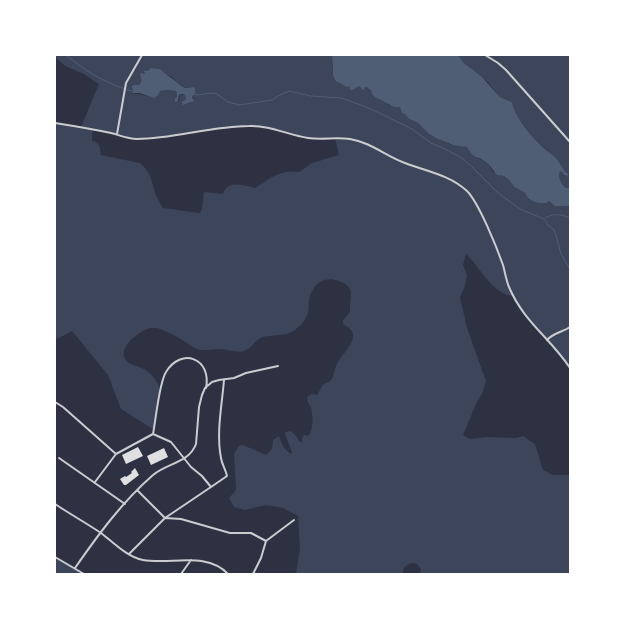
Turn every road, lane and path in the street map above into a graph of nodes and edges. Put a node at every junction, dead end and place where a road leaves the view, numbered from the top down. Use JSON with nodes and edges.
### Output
{"nodes":[{"id":1,"x":142,"y":55,"type":"edge"},
{"id":2,"x":485,"y":55,"type":"edge"},
{"id":3,"x":55,"y":123,"type":"edge"},
{"id":4,"x":117,"y":134,"type":"junction"},
{"id":5,"x":570,"y":142,"type":"edge"},
{"id":6,"x":570,"y":327,"type":"edge"},
{"id":7,"x":547,"y":340,"type":"junction"},
{"id":8,"x":278,"y":366,"type":"dead end"},
{"id":9,"x":570,"y":368,"type":"edge"},
{"id":10,"x":224,"y":380,"type":"junction"},
{"id":11,"x":205,"y":388,"type":"junction"},
{"id":12,"x":55,"y":401,"type":"edge"},
{"id":13,"x":55,"y":411,"type":"edge"},
{"id":14,"x":153,"y":434,"type":"junction"},
{"id":15,"x":116,"y":454,"type":"junction"},
{"id":16,"x":59,"y":458,"type":"dead end"},
{"id":17,"x":184,"y":459,"type":"junction"},
{"id":18,"x":94,"y":482,"type":"junction"},
{"id":19,"x":211,"y":487,"type":"junction"},
{"id":20,"x":137,"y":490,"type":"junction"},
{"id":21,"x":55,"y":504,"type":"edge"},
{"id":22,"x":125,"y":504,"type":"junction"},
{"id":23,"x":165,"y":518,"type":"junction"},
{"id":24,"x":294,"y":520,"type":"dead end"},
{"id":25,"x":100,"y":533,"type":"junction"},
{"id":26,"x":266,"y":541,"type":"junction"},
{"id":27,"x":129,"y":554,"type":"junction"},
{"id":28,"x":55,"y":557,"type":"edge"},
{"id":29,"x":191,"y":560,"type":"junction"},
{"id":30,"x":75,"y":568,"type":"junction"},
{"id":31,"x":84,"y":574,"type":"edge"},
{"id":32,"x":181,"y":574,"type":"edge"},
{"id":33,"x":228,"y":574,"type":"edge"},
{"id":34,"x":253,"y":574,"type":"edge"}],
"edges":[{"from":1,"to":4,"type":"street"},
{"from":2,"to":5,"type":"street"},
{"from":3,"to":4,"type":"street"},
{"from":4,"to":7,"type":"street"},
{"from":6,"to":7,"type":"street"},
{"from":7,"to":9,"type":"street"},
{"from":8,"to":10,"type":"street"},
{"from":10,"to":11,"type":"street"},
{"from":10,"to":19,"type":"street"},
{"from":11,"to":14,"type":"street"},
{"from":11,"to":17,"type":"street"},
{"from":12,"to":13,"type":"street"},
{"from":12,"to":15,"type":"street"},
{"from":14,"to":15,"type":"street"},
{"from":14,"to":17,"type":"street"},
{"from":15,"to":18,"type":"street"},
{"from":16,"to":18,"type":"street"},
{"from":17,"to":19,"type":"street"},
{"from":17,"to":20,"type":"street"},
{"from":18,"to":22,"type":"street"},
{"from":19,"to":23,"type":"street"},
{"from":20,"to":22,"type":"street"},
{"from":20,"to":23,"type":"street"},
{"from":21,"to":25,"type":"street"},
{"from":22,"to":25,"type":"street"},
{"from":23,"to":26,"type":"street"},
{"from":23,"to":27,"type":"street"},
{"from":24,"to":26,"type":"street"},
{"from":25,"to":27,"type":"street"},
{"from":25,"to":30,"type":"street"},
{"from":26,"to":34,"type":"street"},
{"from":27,"to":29,"type":"street"},
{"from":28,"to":30,"type":"street"},
{"from":29,"to":32,"type":"street"},
{"from":29,"to":33,"type":"street"},
{"from":30,"to":31,"type":"street"}]}
